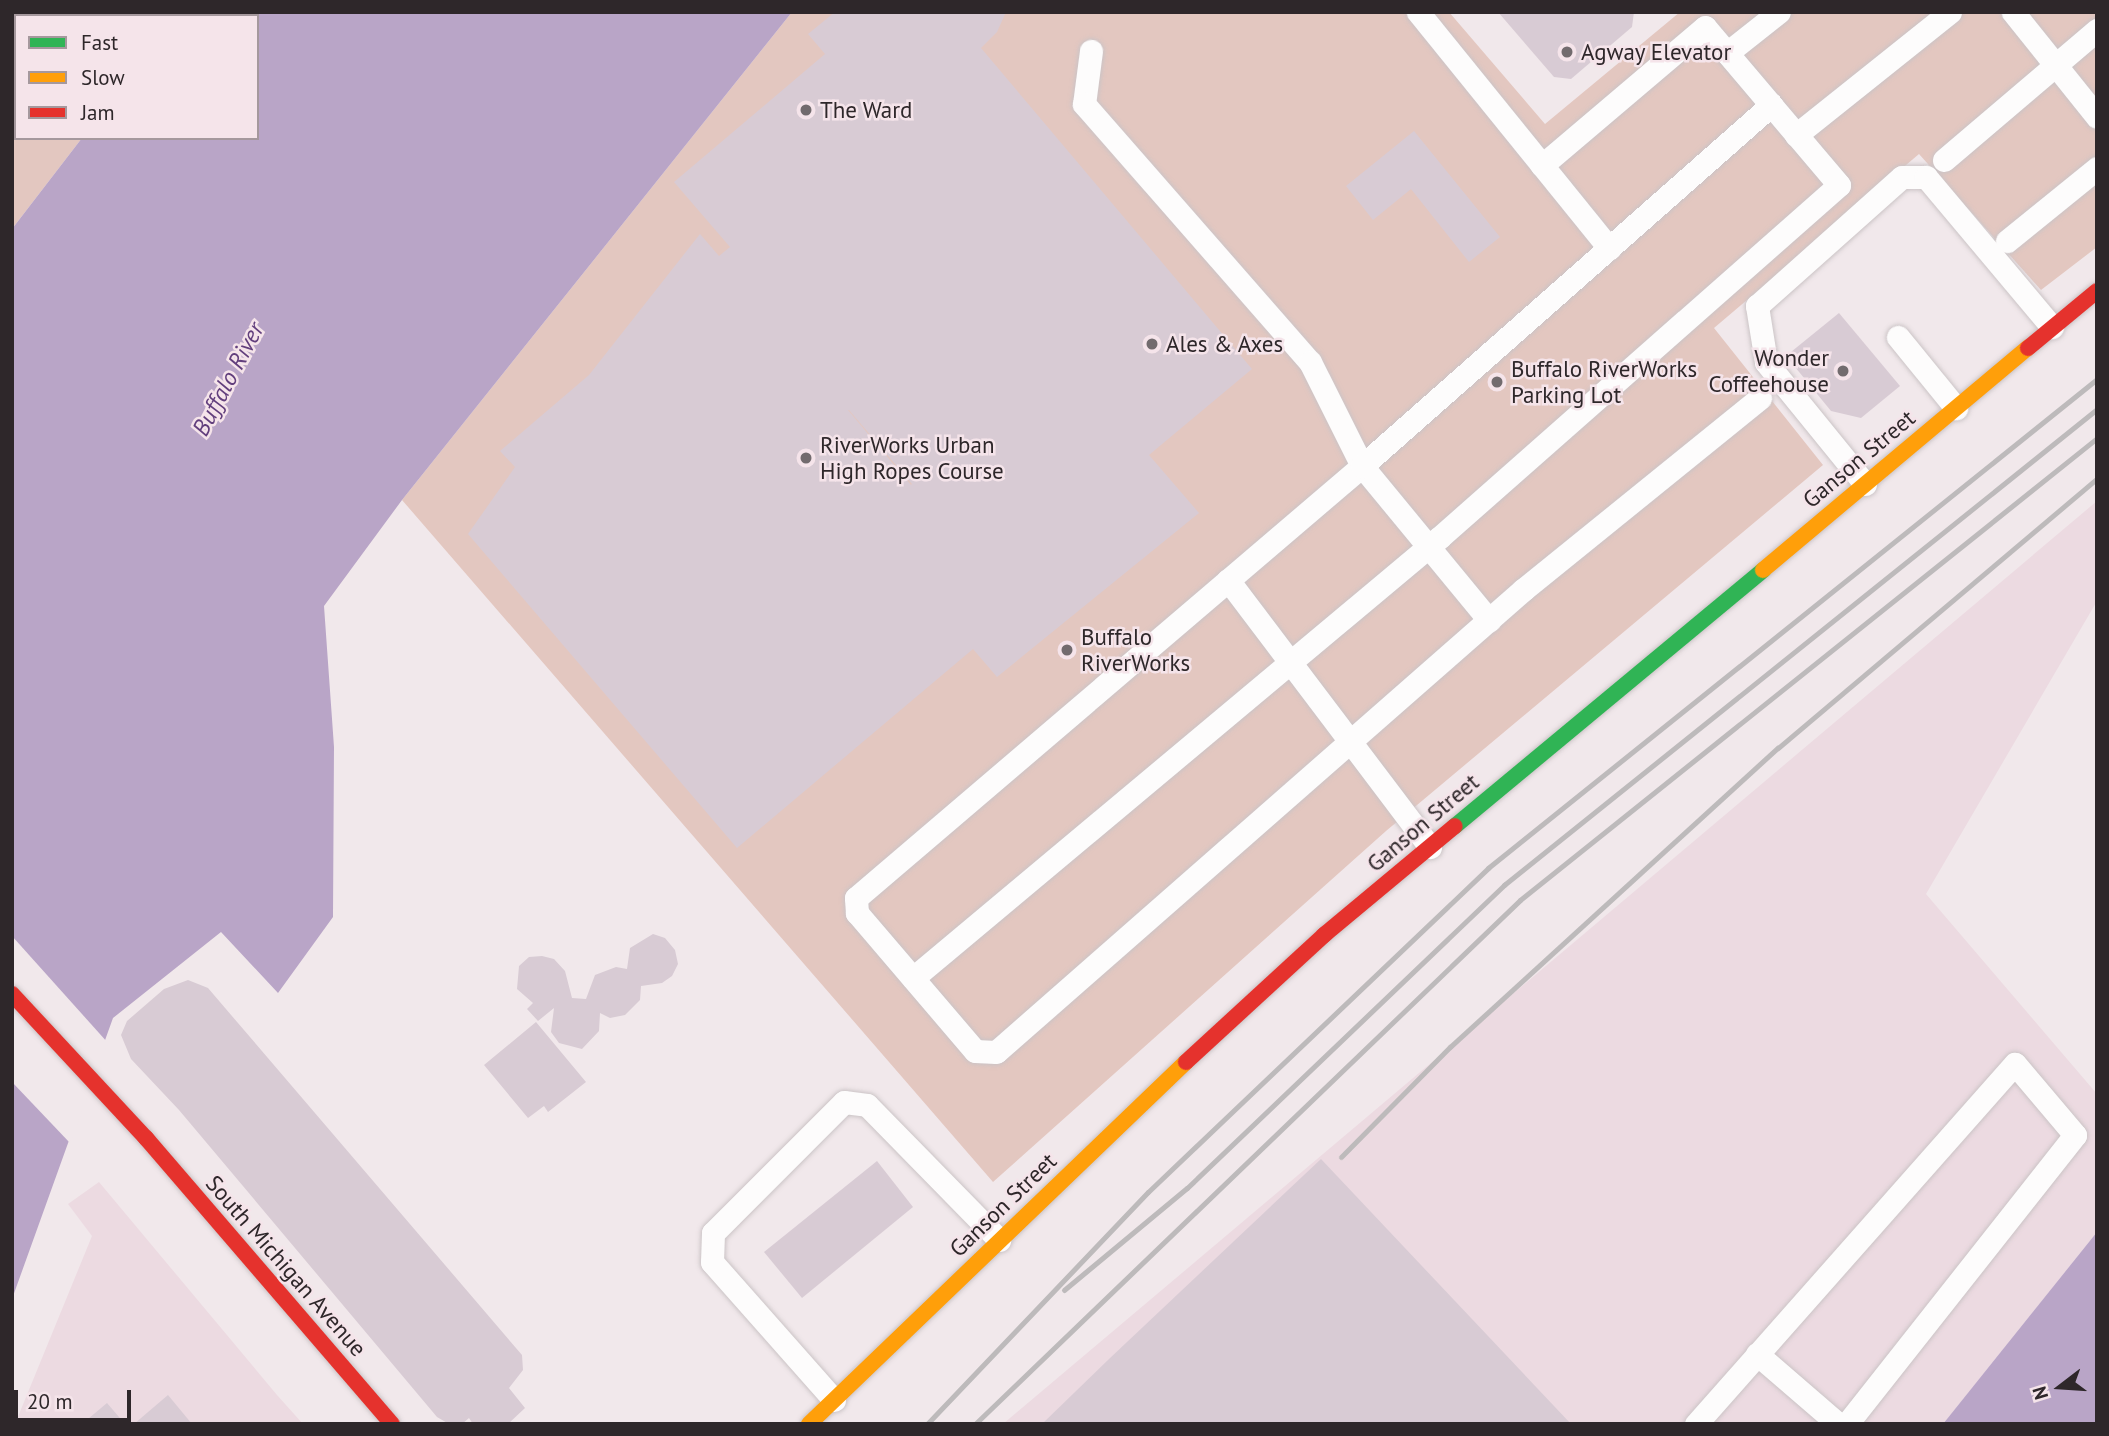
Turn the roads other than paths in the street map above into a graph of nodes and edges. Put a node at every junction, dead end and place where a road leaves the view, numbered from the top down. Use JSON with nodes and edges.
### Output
{"nodes":[{"id":1,"x":1418,"y":12,"type":"edge"},
{"id":2,"x":1779,"y":12,"type":"edge"},
{"id":3,"x":1950,"y":12,"type":"edge"},
{"id":4,"x":2013,"y":12,"type":"edge"},
{"id":5,"x":2097,"y":30,"type":"edge"},
{"id":6,"x":1091,"y":51,"type":"dead end"},
{"id":7,"x":1727,"y":53,"type":"junction"},
{"id":8,"x":2055,"y":65,"type":"junction"},
{"id":9,"x":1770,"y":105,"type":"junction"},
{"id":10,"x":2097,"y":117,"type":"edge"},
{"id":11,"x":1796,"y":135,"type":"junction"},
{"id":12,"x":1944,"y":160,"type":"dead end"},
{"id":13,"x":1542,"y":165,"type":"junction"},
{"id":14,"x":2097,"y":168,"type":"edge"},
{"id":15,"x":2007,"y":241,"type":"dead end"},
{"id":16,"x":1609,"y":248,"type":"junction"},
{"id":17,"x":2097,"y":290,"type":"edge"},
{"id":18,"x":2052,"y":327,"type":"junction"},
{"id":19,"x":1898,"y":337,"type":"dead end"},
{"id":20,"x":1760,"y":398,"type":"dead end"},
{"id":21,"x":1956,"y":408,"type":"junction"},
{"id":22,"x":1362,"y":466,"type":"junction"},
{"id":23,"x":1865,"y":484,"type":"junction"},
{"id":24,"x":1429,"y":545,"type":"junction"},
{"id":25,"x":1228,"y":580,"type":"junction"},
{"id":26,"x":1489,"y":620,"type":"junction"},
{"id":27,"x":1290,"y":662,"type":"junction"},
{"id":28,"x":1350,"y":742,"type":"junction"},
{"id":29,"x":1430,"y":847,"type":"junction"},
{"id":30,"x":913,"y":978,"type":"junction"},
{"id":31,"x":12,"y":993,"type":"edge"},
{"id":32,"x":999,"y":1240,"type":"junction"},
{"id":33,"x":1756,"y":1354,"type":"junction"},
{"id":34,"x":834,"y":1400,"type":"junction"},
{"id":35,"x":392,"y":1424,"type":"edge"},
{"id":36,"x":809,"y":1424,"type":"edge"},
{"id":37,"x":1696,"y":1424,"type":"edge"},
{"id":38,"x":1839,"y":1424,"type":"edge"},
{"id":39,"x":1847,"y":1424,"type":"edge"}],
"edges":[{"from":1,"to":13,"type":"lane"},
{"from":2,"to":7,"type":"lane"},
{"from":3,"to":11,"type":"lane"},
{"from":4,"to":8,"type":"lane"},
{"from":5,"to":8,"type":"lane"},
{"from":6,"to":22,"type":"lane"},
{"from":7,"to":9,"type":"lane"},
{"from":7,"to":13,"type":"lane"},
{"from":8,"to":10,"type":"lane"},
{"from":8,"to":12,"type":"lane"},
{"from":9,"to":11,"type":"lane"},
{"from":9,"to":16,"type":"lane"},
{"from":11,"to":24,"type":"lane"},
{"from":13,"to":16,"type":"lane"},
{"from":14,"to":15,"type":"lane"},
{"from":16,"to":22,"type":"lane"},
{"from":17,"to":18,"type":"street","name":"Ganson Street"},
{"from":18,"to":21,"type":"street","name":"Ganson Street"},
{"from":18,"to":23,"type":"lane"},
{"from":19,"to":21,"type":"lane"},
{"from":20,"to":26,"type":"lane"},
{"from":21,"to":23,"type":"street","name":"Ganson Street"},
{"from":22,"to":24,"type":"lane"},
{"from":22,"to":25,"type":"lane"},
{"from":23,"to":29,"type":"street","name":"Ganson Street"},
{"from":24,"to":26,"type":"lane"},
{"from":24,"to":27,"type":"lane"},
{"from":25,"to":27,"type":"lane"},
{"from":25,"to":30,"type":"lane"},
{"from":26,"to":28,"type":"lane"},
{"from":27,"to":28,"type":"lane"},
{"from":27,"to":30,"type":"lane"},
{"from":28,"to":29,"type":"lane"},
{"from":28,"to":30,"type":"lane"},
{"from":29,"to":32,"type":"street","name":"Ganson Street"},
{"from":31,"to":35,"type":"street","name":"South Michigan Avenue"},
{"from":32,"to":34,"type":"street","name":"Ganson Street"},
{"from":32,"to":34,"type":"lane"},
{"from":33,"to":37,"type":"lane"},
{"from":33,"to":38,"type":"lane"},
{"from":33,"to":39,"type":"lane"},
{"from":34,"to":36,"type":"street","name":"Ganson Street"}]}
